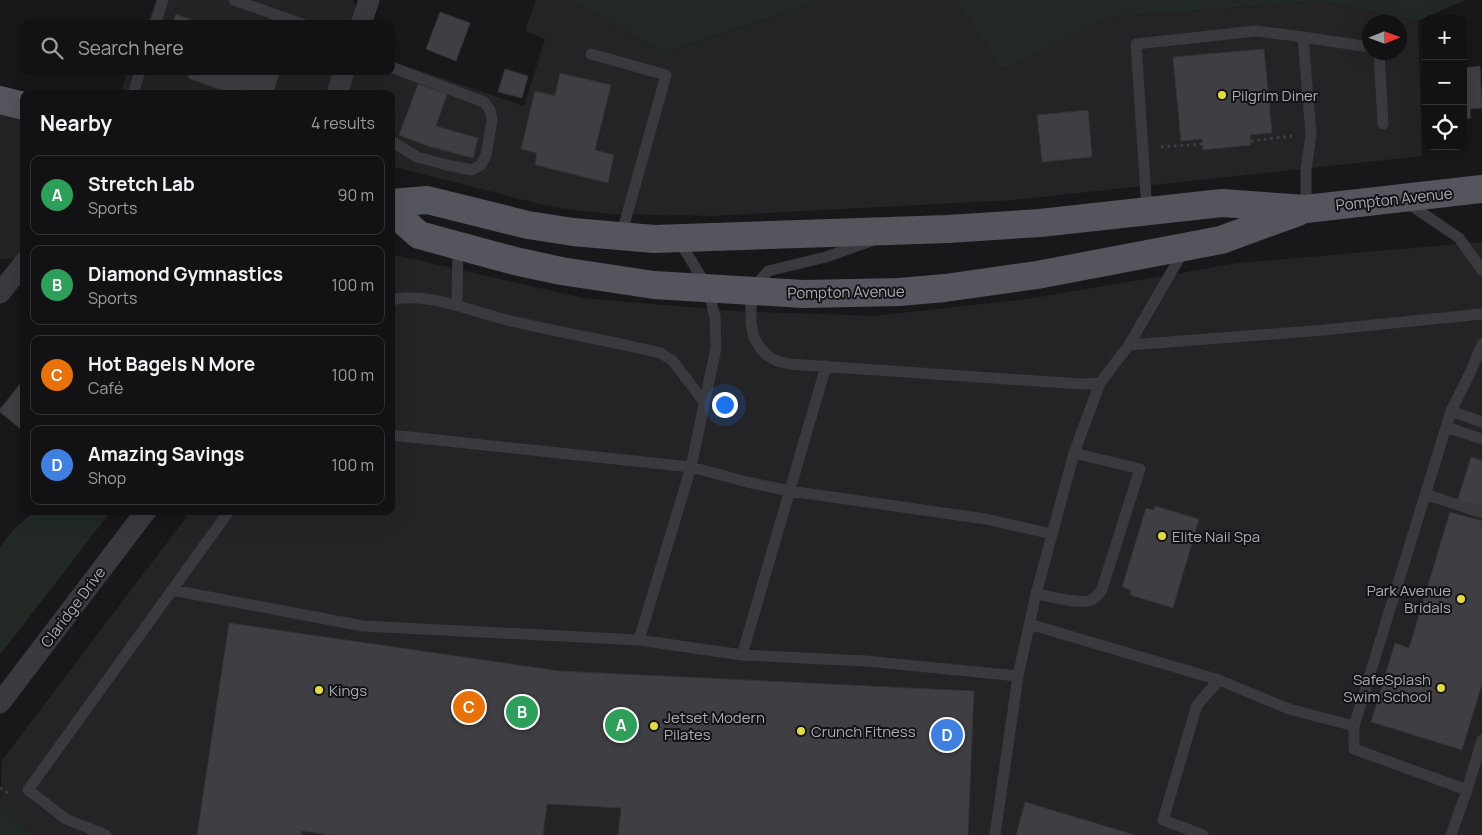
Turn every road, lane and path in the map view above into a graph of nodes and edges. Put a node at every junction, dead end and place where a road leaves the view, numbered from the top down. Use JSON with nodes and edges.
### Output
{"nodes":[{"id":1,"x":163,"y":0,"type":"edge"},
{"id":2,"x":234,"y":0,"type":"edge"},
{"id":3,"x":369,"y":0,"type":"edge"},
{"id":4,"x":156,"y":20,"type":"edge"},
{"id":5,"x":291,"y":20,"type":"edge"},
{"id":6,"x":362,"y":20,"type":"edge"},
{"id":7,"x":1303,"y":37,"type":"junction"},
{"id":8,"x":1362,"y":46,"type":"edge"},
{"id":9,"x":592,"y":54,"type":"dead end"},
{"id":10,"x":1379,"y":60,"type":"edge"},
{"id":11,"x":395,"y":69,"type":"edge"},
{"id":12,"x":139,"y":75,"type":"edge"},
{"id":13,"x":343,"y":75,"type":"edge"},
{"id":14,"x":134,"y":90,"type":"edge"},
{"id":15,"x":338,"y":90,"type":"edge"},
{"id":16,"x":0,"y":100,"type":"edge"},
{"id":17,"x":20,"y":105,"type":"edge"},
{"id":18,"x":1383,"y":124,"type":"dead end"},
{"id":19,"x":1274,"y":138,"type":"dead end"},
{"id":20,"x":1251,"y":140,"type":"dead end"},
{"id":21,"x":395,"y":143,"type":"edge"},
{"id":22,"x":1203,"y":144,"type":"dead end"},
{"id":23,"x":1171,"y":146,"type":"dead end"},
{"id":24,"x":1482,"y":189,"type":"edge"},
{"id":25,"x":1401,"y":198,"type":"junction"},
{"id":26,"x":395,"y":203,"type":"edge"},
{"id":27,"x":1306,"y":209,"type":"junction"},
{"id":28,"x":1147,"y":211,"type":"junction"},
{"id":29,"x":395,"y":214,"type":"edge"},
{"id":30,"x":901,"y":230,"type":"junction"},
{"id":31,"x":621,"y":236,"type":"junction"},
{"id":32,"x":678,"y":238,"type":"junction"},
{"id":33,"x":458,"y":246,"type":"junction"},
{"id":34,"x":1184,"y":248,"type":"junction"},
{"id":35,"x":20,"y":268,"type":"edge"},
{"id":36,"x":1482,"y":270,"type":"edge"},
{"id":37,"x":708,"y":288,"type":"junction"},
{"id":38,"x":751,"y":291,"type":"junction"},
{"id":39,"x":0,"y":293,"type":"edge"},
{"id":40,"x":395,"y":299,"type":"edge"},
{"id":41,"x":457,"y":305,"type":"junction"},
{"id":42,"x":1482,"y":314,"type":"edge"},
{"id":43,"x":1482,"y":344,"type":"edge"},
{"id":44,"x":1128,"y":345,"type":"junction"},
{"id":45,"x":826,"y":366,"type":"junction"},
{"id":46,"x":1100,"y":383,"type":"junction"},
{"id":47,"x":704,"y":402,"type":"junction"},
{"id":48,"x":1450,"y":411,"type":"junction"},
{"id":49,"x":1482,"y":422,"type":"edge"},
{"id":50,"x":1446,"y":427,"type":"junction"},
{"id":51,"x":395,"y":435,"type":"edge"},
{"id":52,"x":1482,"y":439,"type":"edge"},
{"id":53,"x":1074,"y":453,"type":"junction"},
{"id":54,"x":690,"y":467,"type":"junction"},
{"id":55,"x":790,"y":491,"type":"junction"},
{"id":56,"x":1425,"y":494,"type":"junction"},
{"id":57,"x":1482,"y":513,"type":"edge"},
{"id":58,"x":143,"y":515,"type":"edge"},
{"id":59,"x":227,"y":515,"type":"edge"},
{"id":60,"x":1052,"y":534,"type":"junction"},
{"id":61,"x":172,"y":590,"type":"junction"},
{"id":62,"x":1036,"y":594,"type":"junction"},
{"id":63,"x":1029,"y":624,"type":"junction"},
{"id":64,"x":638,"y":640,"type":"junction"},
{"id":65,"x":742,"y":655,"type":"junction"},
{"id":66,"x":1018,"y":676,"type":"junction"},
{"id":67,"x":1220,"y":680,"type":"junction"},
{"id":68,"x":0,"y":703,"type":"edge"},
{"id":69,"x":1354,"y":726,"type":"junction"},
{"id":70,"x":1482,"y":740,"type":"edge"},
{"id":71,"x":0,"y":788,"type":"edge"},
{"id":72,"x":1467,"y":790,"type":"junction"},
{"id":73,"x":7,"y":792,"type":"dead end"},
{"id":74,"x":106,"y":835,"type":"edge"},
{"id":75,"x":995,"y":835,"type":"edge"},
{"id":76,"x":1203,"y":835,"type":"edge"},
{"id":77,"x":1451,"y":835,"type":"edge"}],
"edges":[{"from":1,"to":4,"type":"lane"},
{"from":2,"to":5,"type":"lane"},
{"from":3,"to":6,"type":"street"},
{"from":7,"to":8,"type":"lane"},
{"from":7,"to":27,"type":"lane"},
{"from":7,"to":28,"type":"lane"},
{"from":9,"to":31,"type":"lane"},
{"from":10,"to":18,"type":"lane"},
{"from":11,"to":21,"type":"lane"},
{"from":12,"to":14,"type":"lane"},
{"from":13,"to":15,"type":"street"},
{"from":16,"to":17,"type":"main road"},
{"from":19,"to":20,"type":"path"},
{"from":22,"to":23,"type":"path"},
{"from":24,"to":25,"type":"main road","name":"Pompton Avenue"},
{"from":25,"to":27,"type":"main road","name":"Pompton Avenue"},
{"from":25,"to":36,"type":"lane"},
{"from":26,"to":31,"type":"main road","name":"Pompton Avenue"},
{"from":27,"to":28,"type":"main road","name":"Pompton Avenue"},
{"from":27,"to":34,"type":"main road","name":"Pompton Avenue"},
{"from":28,"to":30,"type":"main road","name":"Pompton Avenue"},
{"from":29,"to":33,"type":"main road","name":"Pompton Avenue"},
{"from":30,"to":32,"type":"main road","name":"Pompton Avenue"},
{"from":30,"to":38,"type":"lane"},
{"from":31,"to":32,"type":"main road","name":"Pompton Avenue"},
{"from":32,"to":37,"type":"lane"},
{"from":33,"to":37,"type":"main road","name":"Pompton Avenue"},
{"from":33,"to":41,"type":"lane"},
{"from":34,"to":38,"type":"main road","name":"Pompton Avenue"},
{"from":34,"to":44,"type":"lane"},
{"from":35,"to":39,"type":"street"},
{"from":37,"to":38,"type":"main road","name":"Pompton Avenue"},
{"from":37,"to":47,"type":"lane"},
{"from":38,"to":45,"type":"lane"},
{"from":40,"to":41,"type":"lane"},
{"from":41,"to":47,"type":"lane"},
{"from":42,"to":44,"type":"lane"},
{"from":43,"to":48,"type":"lane"},
{"from":44,"to":46,"type":"lane"},
{"from":45,"to":46,"type":"lane"},
{"from":45,"to":55,"type":"lane"},
{"from":46,"to":53,"type":"lane"},
{"from":47,"to":54,"type":"lane"},
{"from":48,"to":49,"type":"lane"},
{"from":48,"to":50,"type":"lane"},
{"from":50,"to":52,"type":"lane"},
{"from":50,"to":56,"type":"lane"},
{"from":51,"to":54,"type":"lane"},
{"from":53,"to":60,"type":"lane"},
{"from":53,"to":62,"type":"lane"},
{"from":54,"to":55,"type":"lane"},
{"from":54,"to":64,"type":"lane"},
{"from":55,"to":60,"type":"lane"},
{"from":55,"to":65,"type":"lane"},
{"from":56,"to":57,"type":"lane"},
{"from":56,"to":69,"type":"lane"},
{"from":58,"to":68,"type":"street","name":"Claridge Drive"},
{"from":59,"to":61,"type":"lane"},
{"from":60,"to":62,"type":"lane"},
{"from":61,"to":64,"type":"lane"},
{"from":61,"to":74,"type":"lane"},
{"from":62,"to":63,"type":"lane"},
{"from":63,"to":66,"type":"lane"},
{"from":63,"to":67,"type":"lane"},
{"from":64,"to":65,"type":"lane"},
{"from":65,"to":66,"type":"lane"},
{"from":66,"to":75,"type":"lane"},
{"from":67,"to":69,"type":"lane"},
{"from":67,"to":76,"type":"lane"},
{"from":69,"to":72,"type":"lane"},
{"from":70,"to":72,"type":"lane"},
{"from":71,"to":73,"type":"path"},
{"from":72,"to":77,"type":"lane"}]}
